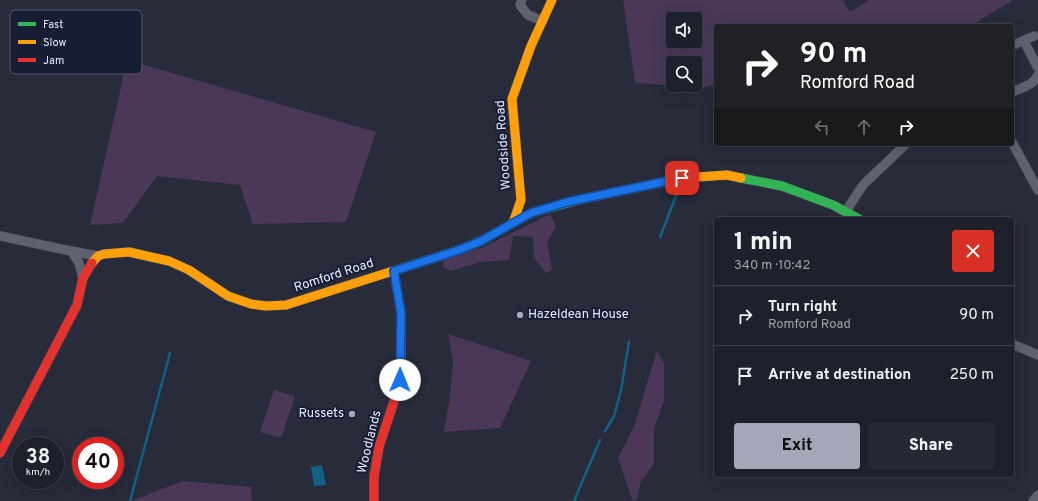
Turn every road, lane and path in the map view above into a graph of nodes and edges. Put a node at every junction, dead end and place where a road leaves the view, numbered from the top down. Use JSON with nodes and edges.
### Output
{"nodes":[{"id":1,"x":522,"y":0,"type":"edge"},
{"id":2,"x":552,"y":0,"type":"edge"},
{"id":3,"x":543,"y":21,"type":"junction"},
{"id":4,"x":1034,"y":36,"type":"dead end"},
{"id":5,"x":1038,"y":68,"type":"edge"},
{"id":6,"x":1038,"y":75,"type":"edge"},
{"id":7,"x":1014,"y":91,"type":"edge"},
{"id":8,"x":904,"y":146,"type":"edge"},
{"id":9,"x":1014,"y":146,"type":"edge"},
{"id":10,"x":1038,"y":190,"type":"edge"},
{"id":11,"x":846,"y":212,"type":"junction"},
{"id":12,"x":855,"y":217,"type":"edge"},
{"id":13,"x":513,"y":223,"type":"junction"},
{"id":14,"x":0,"y":236,"type":"edge"},
{"id":15,"x":72,"y":252,"type":"junction"},
{"id":16,"x":98,"y":256,"type":"junction"},
{"id":17,"x":394,"y":271,"type":"junction"},
{"id":18,"x":83,"y":278,"type":"junction"},
{"id":19,"x":1014,"y":345,"type":"edge"},
{"id":20,"x":1038,"y":355,"type":"edge"},
{"id":21,"x":0,"y":453,"type":"edge"},
{"id":22,"x":1038,"y":495,"type":"edge"},
{"id":23,"x":374,"y":501,"type":"edge"},
{"id":24,"x":1033,"y":501,"type":"edge"}],
"edges":[{"from":1,"to":3,"type":"street"},
{"from":2,"to":3,"type":"street","name":"Woodside Road"},
{"from":3,"to":13,"type":"street","name":"Woodside Road"},
{"from":4,"to":5,"type":"street"},
{"from":6,"to":7,"type":"street"},
{"from":8,"to":11,"type":"street"},
{"from":9,"to":10,"type":"street"},
{"from":11,"to":12,"type":"street","name":"Romford Road"},
{"from":11,"to":13,"type":"street","name":"Romford Road"},
{"from":13,"to":17,"type":"street","name":"Romford Road"},
{"from":14,"to":15,"type":"street"},
{"from":15,"to":16,"type":"street"},
{"from":15,"to":18,"type":"street"},
{"from":16,"to":17,"type":"street","name":"Romford Road"},
{"from":16,"to":18,"type":"street"},
{"from":17,"to":23,"type":"street","name":"Woodlands"},
{"from":18,"to":21,"type":"street"},
{"from":19,"to":20,"type":"street"},
{"from":22,"to":24,"type":"street"}]}
